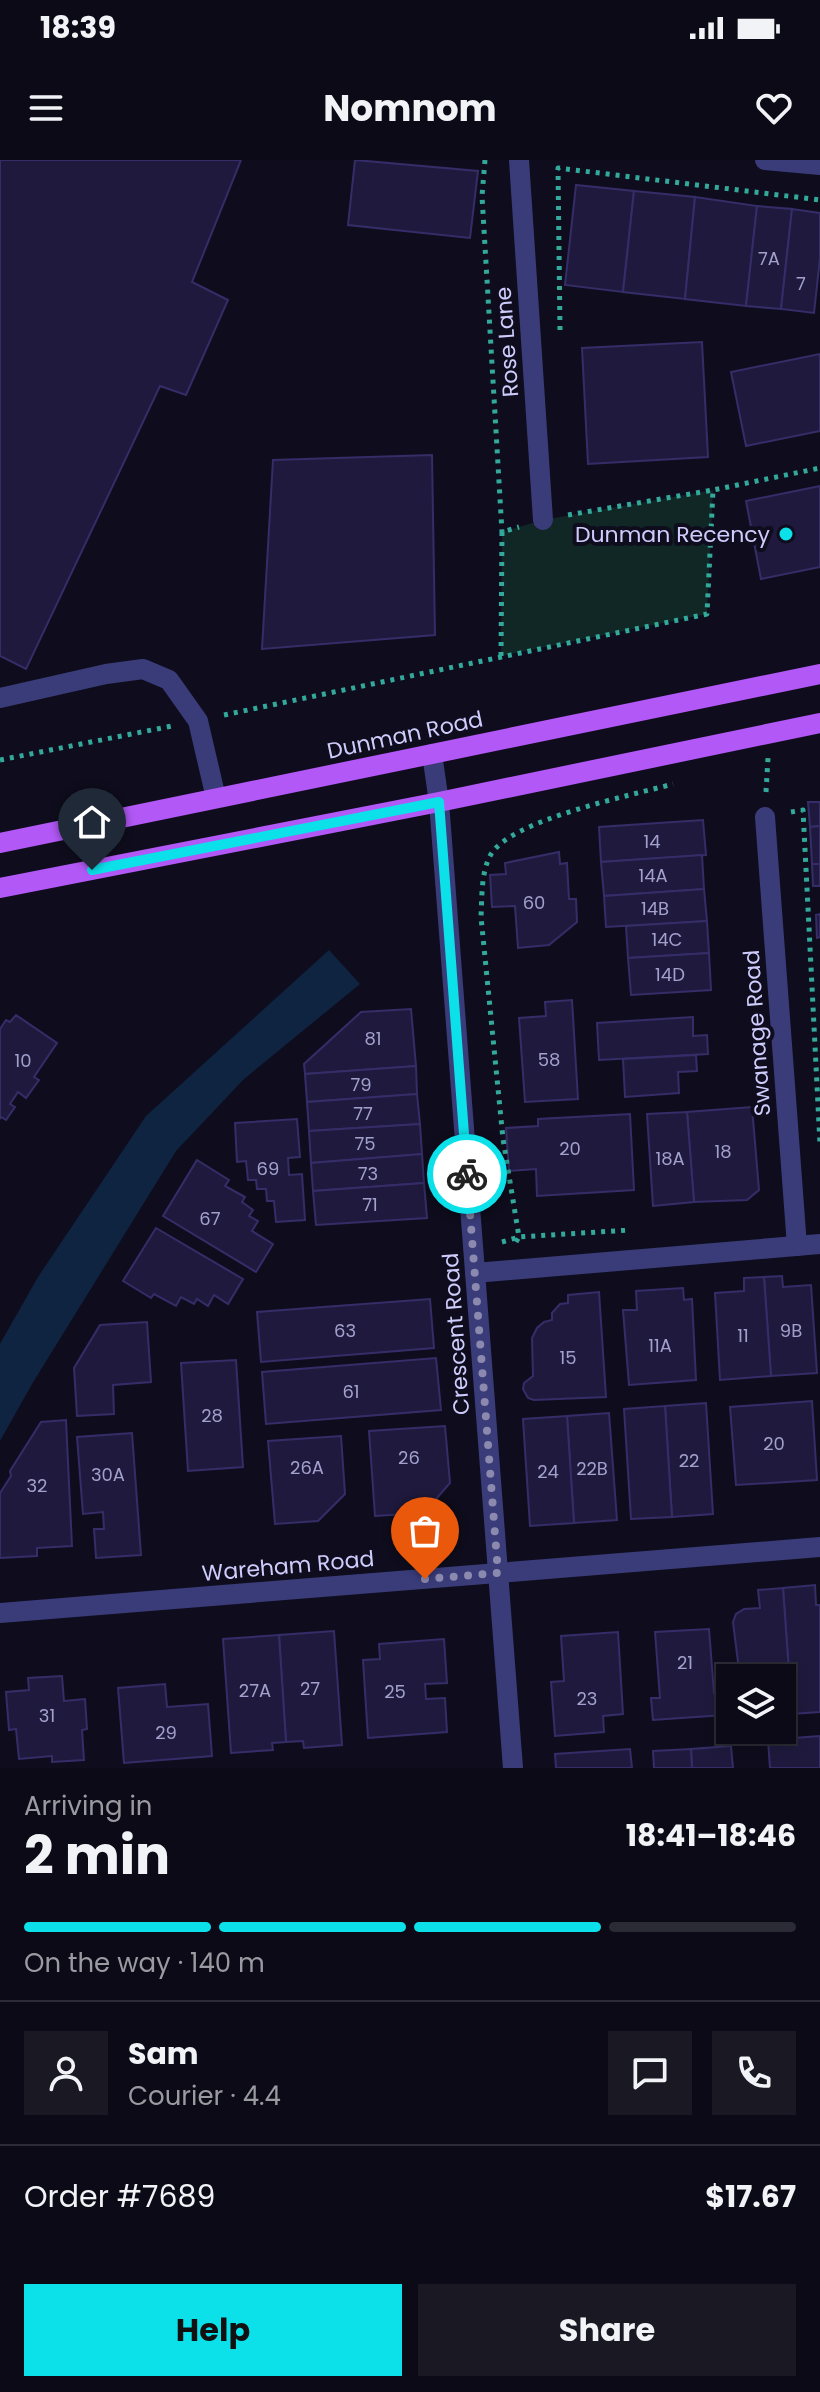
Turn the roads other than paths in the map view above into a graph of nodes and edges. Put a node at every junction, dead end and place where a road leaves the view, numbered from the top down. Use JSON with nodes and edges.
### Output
{"nodes":[{"id":1,"x":519,"y":160,"type":"edge"},
{"id":2,"x":765,"y":160,"type":"edge"},
{"id":3,"x":820,"y":165,"type":"edge"},
{"id":4,"x":543,"y":520,"type":"road end"},
{"id":5,"x":820,"y":674,"type":"edge"},
{"id":6,"x":0,"y":698,"type":"edge"},
{"id":7,"x":820,"y":723,"type":"edge"},
{"id":8,"x":432,"y":754,"type":"junction"},
{"id":9,"x":216,"y":798,"type":"junction"},
{"id":10,"x":439,"y":802,"type":"junction"},
{"id":11,"x":765,"y":817,"type":"road end"},
{"id":12,"x":0,"y":843,"type":"edge"},
{"id":13,"x":0,"y":888,"type":"edge"},
{"id":14,"x":820,"y":1244,"type":"edge"},
{"id":15,"x":797,"y":1246,"type":"junction"},
{"id":16,"x":475,"y":1273,"type":"junction"},
{"id":17,"x":820,"y":1547,"type":"edge"},
{"id":18,"x":498,"y":1573,"type":"junction"},
{"id":19,"x":0,"y":1613,"type":"edge"},
{"id":20,"x":513,"y":1768,"type":"edge"}],
"edges":[{"from":1,"to":4,"type":"street","name":"Rose Lane"},
{"from":2,"to":3,"type":"street"},
{"from":5,"to":8,"type":"main road","name":"Dunman Road"},
{"from":6,"to":9,"type":"street"},
{"from":7,"to":10,"type":"main road"},
{"from":8,"to":9,"type":"main road","name":"Dunman Road"},
{"from":8,"to":10,"type":"street","name":"Crescent Road"},
{"from":9,"to":12,"type":"main road","name":"Dunman Road"},
{"from":10,"to":13,"type":"main road"},
{"from":10,"to":16,"type":"street","name":"Crescent Road"},
{"from":11,"to":15,"type":"street","name":"Swanage Road"},
{"from":14,"to":15,"type":"street"},
{"from":15,"to":16,"type":"street"},
{"from":16,"to":18,"type":"street","name":"Crescent Road"},
{"from":17,"to":18,"type":"street","name":"Wareham Road"},
{"from":18,"to":19,"type":"street","name":"Wareham Road"},
{"from":18,"to":20,"type":"street","name":"Crescent Road"}]}
